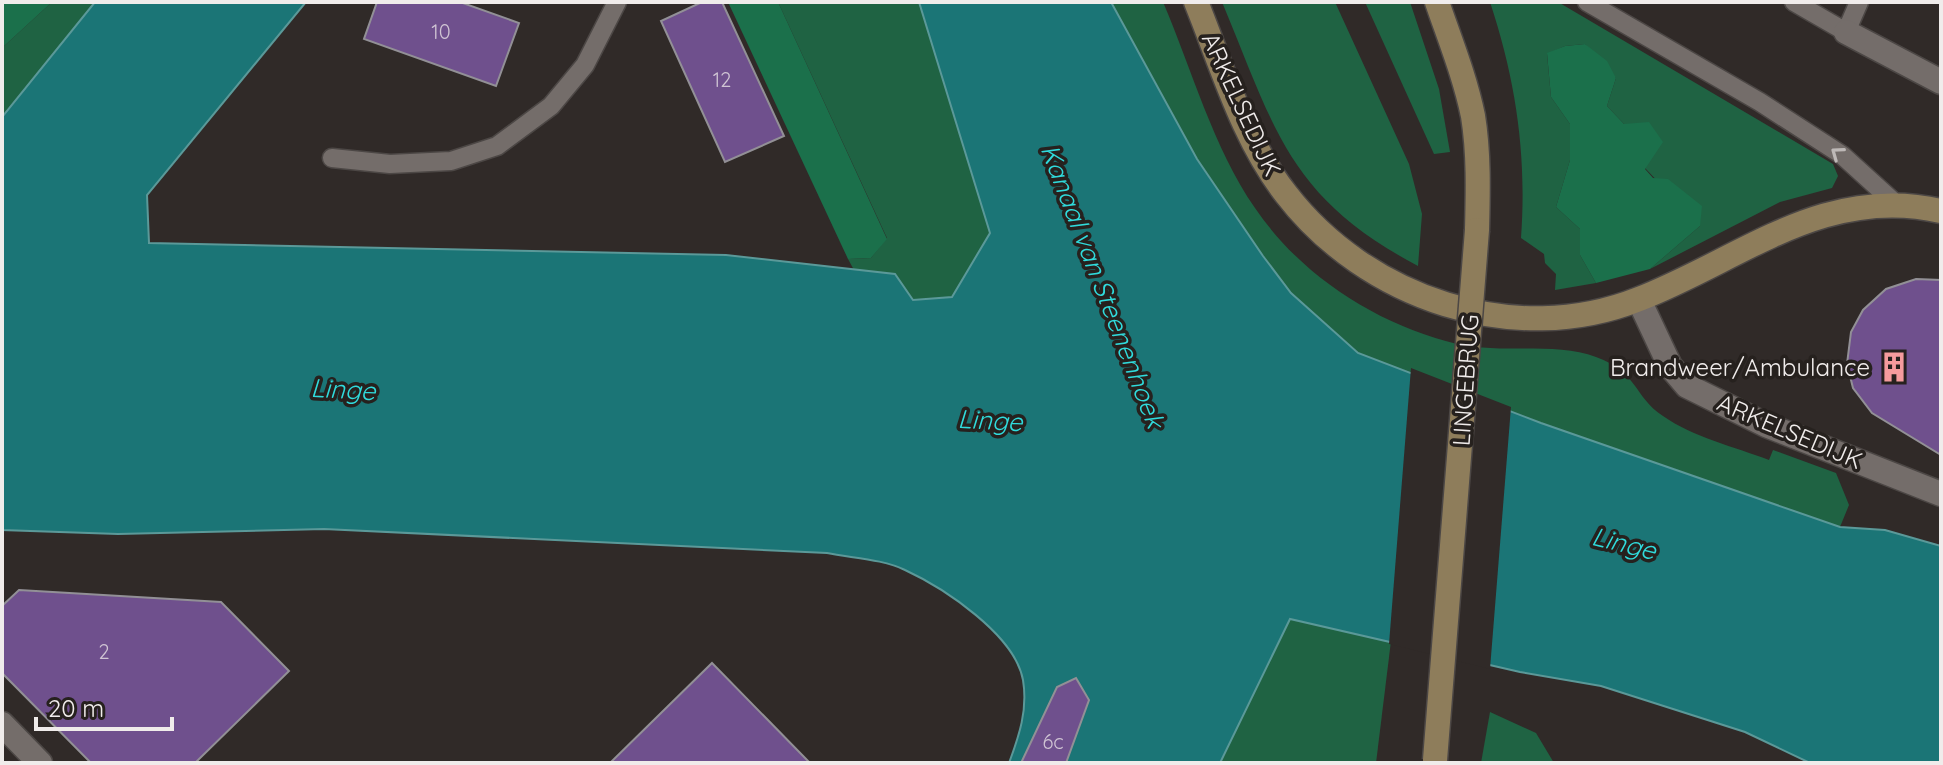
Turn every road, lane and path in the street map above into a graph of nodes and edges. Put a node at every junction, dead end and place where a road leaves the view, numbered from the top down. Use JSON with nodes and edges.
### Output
{"nodes":[{"id":1,"x":617,"y":2,"type":"edge"},
{"id":2,"x":1196,"y":2,"type":"edge"},
{"id":3,"x":1437,"y":2,"type":"edge"},
{"id":4,"x":1587,"y":2,"type":"edge"},
{"id":5,"x":1794,"y":2,"type":"edge"},
{"id":6,"x":1859,"y":2,"type":"edge"},
{"id":7,"x":1846,"y":32,"type":"junction"},
{"id":8,"x":1941,"y":82,"type":"edge"},
{"id":9,"x":332,"y":158,"type":"dead end"},
{"id":10,"x":1896,"y":204,"type":"junction"},
{"id":11,"x":1941,"y":211,"type":"edge"},
{"id":12,"x":1639,"y":300,"type":"junction"},
{"id":13,"x":1941,"y":494,"type":"edge"},
{"id":14,"x":2,"y":724,"type":"edge"},
{"id":15,"x":1435,"y":761,"type":"edge"},
{"id":16,"x":40,"y":763,"type":"edge"}],
"edges":[{"from":1,"to":9,"type":"lane"},
{"from":2,"to":12,"type":"main road","name":"ARKELSEDIJK"},
{"from":3,"to":15,"type":"main road","name":"LINGEBRUG","bridge":true},
{"from":10,"to":4,"type":"lane","one_way":true},
{"from":5,"to":7,"type":"lane"},
{"from":6,"to":7,"type":"lane"},
{"from":7,"to":8,"type":"street"},
{"from":10,"to":11,"type":"main road","name":"ARKELSEDIJK"},
{"from":10,"to":12,"type":"main road","name":"ARKELSEDIJK"},
{"from":12,"to":13,"type":"street","name":"ARKELSEDIJK"},
{"from":14,"to":16,"type":"street"}]}
